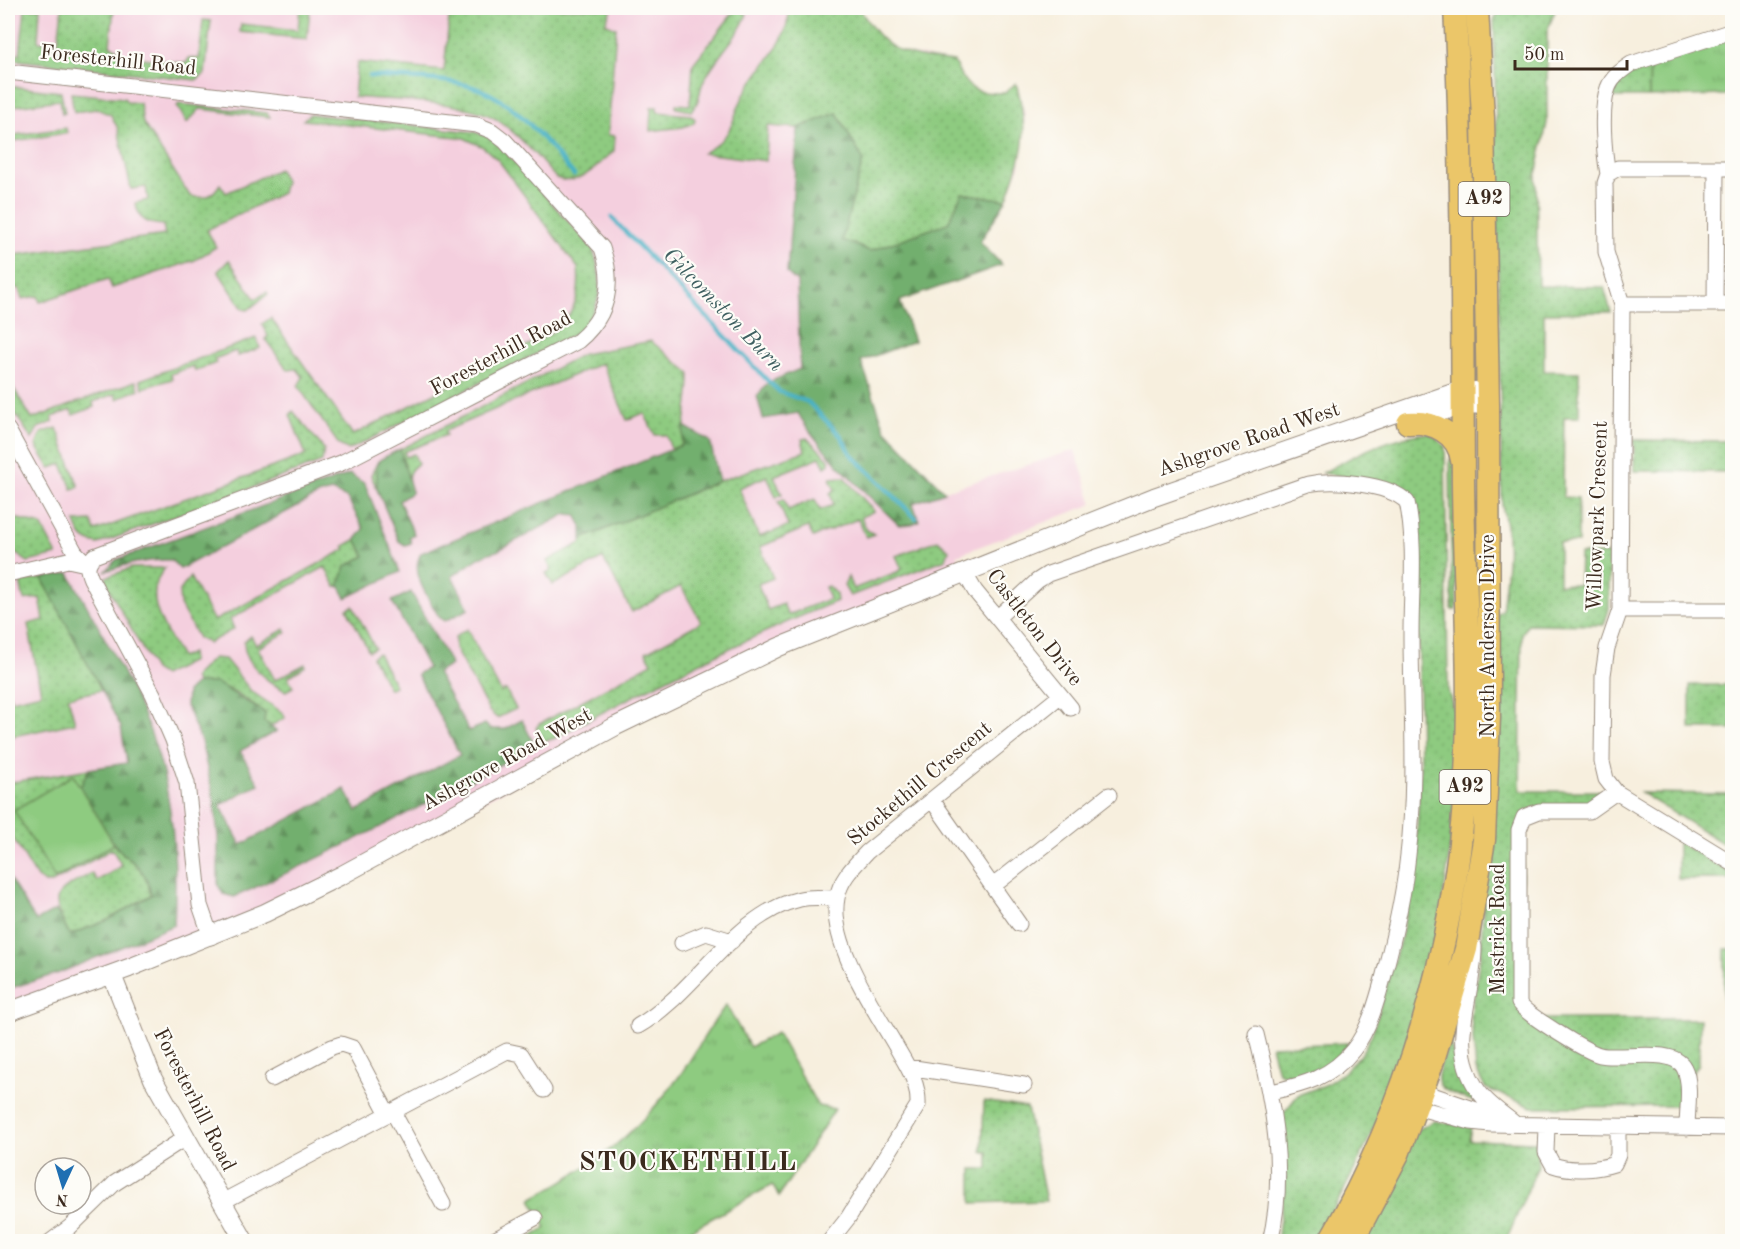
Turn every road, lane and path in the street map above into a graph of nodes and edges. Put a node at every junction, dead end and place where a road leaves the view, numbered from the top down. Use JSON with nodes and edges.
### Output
{"nodes":[{"id":1,"x":1455,"y":8,"type":"edge"},
{"id":2,"x":1477,"y":8,"type":"edge"},
{"id":3,"x":1732,"y":31,"type":"edge"},
{"id":4,"x":8,"y":72,"type":"edge"},
{"id":5,"x":1732,"y":168,"type":"edge"},
{"id":6,"x":1716,"y":169,"type":"junction"},
{"id":7,"x":1608,"y":174,"type":"junction"},
{"id":8,"x":1622,"y":304,"type":"junction"},
{"id":9,"x":1715,"y":304,"type":"junction"},
{"id":10,"x":1732,"y":304,"type":"edge"},
{"id":11,"x":1463,"y":397,"type":"junction"},
{"id":12,"x":1488,"y":397,"type":"junction"},
{"id":13,"x":1408,"y":423,"type":"junction"},
{"id":14,"x":8,"y":430,"type":"edge"},
{"id":15,"x":1464,"y":482,"type":"junction"},
{"id":16,"x":1029,"y":547,"type":"junction"},
{"id":17,"x":88,"y":565,"type":"junction"},
{"id":18,"x":964,"y":572,"type":"junction"},
{"id":19,"x":8,"y":574,"type":"edge"},
{"id":20,"x":1620,"y":610,"type":"junction"},
{"id":21,"x":1732,"y":610,"type":"edge"},
{"id":22,"x":997,"y":618,"type":"junction"},
{"id":23,"x":1060,"y":696,"type":"junction"},
{"id":24,"x":1071,"y":708,"type":"dead end"},
{"id":25,"x":1616,"y":792,"type":"junction"},
{"id":26,"x":1109,"y":795,"type":"dead end"},
{"id":27,"x":932,"y":800,"type":"junction"},
{"id":28,"x":1732,"y":863,"type":"edge"},
{"id":29,"x":993,"y":886,"type":"junction"},
{"id":30,"x":837,"y":898,"type":"junction"},
{"id":31,"x":1474,"y":907,"type":"junction"},
{"id":32,"x":1019,"y":924,"type":"dead end"},
{"id":33,"x":211,"y":937,"type":"junction"},
{"id":34,"x":732,"y":941,"type":"junction"},
{"id":35,"x":682,"y":943,"type":"dead end"},
{"id":36,"x":112,"y":975,"type":"junction"},
{"id":37,"x":8,"y":1012,"type":"edge"},
{"id":38,"x":638,"y":1026,"type":"dead end"},
{"id":39,"x":1256,"y":1034,"type":"dead end"},
{"id":40,"x":908,"y":1067,"type":"junction"},
{"id":41,"x":272,"y":1079,"type":"dead end"},
{"id":42,"x":1023,"y":1084,"type":"dead end"},
{"id":43,"x":544,"y":1090,"type":"dead end"},
{"id":44,"x":1271,"y":1092,"type":"junction"},
{"id":45,"x":1399,"y":1092,"type":"junction"},
{"id":46,"x":1420,"y":1100,"type":"junction"},
{"id":47,"x":391,"y":1113,"type":"junction"},
{"id":48,"x":1514,"y":1123,"type":"junction"},
{"id":49,"x":1547,"y":1127,"type":"junction"},
{"id":50,"x":1618,"y":1127,"type":"junction"},
{"id":51,"x":1687,"y":1128,"type":"junction"},
{"id":52,"x":1732,"y":1128,"type":"edge"},
{"id":53,"x":184,"y":1138,"type":"junction"},
{"id":54,"x":222,"y":1202,"type":"junction"},
{"id":55,"x":443,"y":1204,"type":"dead end"},
{"id":56,"x":535,"y":1218,"type":"dead end"},
{"id":57,"x":54,"y":1240,"type":"edge"},
{"id":58,"x":245,"y":1242,"type":"edge"},
{"id":59,"x":490,"y":1242,"type":"edge"},
{"id":60,"x":829,"y":1242,"type":"edge"},
{"id":61,"x":1270,"y":1242,"type":"edge"},
{"id":62,"x":1329,"y":1242,"type":"edge"},
{"id":63,"x":1352,"y":1242,"type":"edge"}],
"edges":[{"from":1,"to":11,"type":"main road","name":"North Anderson Drive","number":"A92"},
{"from":2,"to":12,"type":"main road","name":"North Anderson Drive","number":"A92"},
{"from":3,"to":7,"type":"street","name":"Willowpark Crescent"},
{"from":4,"to":17,"type":"street","name":"Foresterhill Road"},
{"from":5,"to":6,"type":"street"},
{"from":6,"to":7,"type":"street"},
{"from":6,"to":9,"type":"street"},
{"from":7,"to":8,"type":"street","name":"Willowpark Crescent"},
{"from":8,"to":9,"type":"street"},
{"from":8,"to":20,"type":"street","name":"Willowpark Crescent"},
{"from":9,"to":10,"type":"street"},
{"from":11,"to":12,"type":"street","name":"Ashgrove Road West"},
{"from":11,"to":13,"type":"street","name":"Ashgrove Road West"},
{"from":11,"to":15,"type":"main road","name":"North Anderson Drive","number":"A92"},
{"from":11,"to":16,"type":"street","name":"Ashgrove Road West"},
{"from":12,"to":31,"type":"main road","name":"North Anderson Drive","number":"A92"},
{"from":13,"to":15,"type":"main road"},
{"from":13,"to":16,"type":"street","name":"Ashgrove Road West"},
{"from":14,"to":17,"type":"street"},
{"from":15,"to":45,"type":"main road","name":"North Anderson Drive","number":"A92"},
{"from":16,"to":18,"type":"street","name":"Ashgrove Road West"},
{"from":17,"to":19,"type":"street"},
{"from":17,"to":33,"type":"street"},
{"from":18,"to":22,"type":"street","name":"Castleton Drive"},
{"from":18,"to":33,"type":"street","name":"Ashgrove Road West"},
{"from":20,"to":21,"type":"street"},
{"from":20,"to":25,"type":"street","name":"Willowpark Crescent"},
{"from":22,"to":23,"type":"street","name":"Castleton Drive"},
{"from":22,"to":44,"type":"street"},
{"from":23,"to":24,"type":"street","name":"Castleton Drive"},
{"from":23,"to":27,"type":"street","name":"Stockethill Crescent"},
{"from":25,"to":28,"type":"street"},
{"from":25,"to":51,"type":"street","name":"Mastrick Road"},
{"from":26,"to":29,"type":"street"},
{"from":27,"to":29,"type":"street"},
{"from":27,"to":30,"type":"street","name":"Stockethill Crescent"},
{"from":29,"to":32,"type":"street"},
{"from":30,"to":34,"type":"street"},
{"from":30,"to":40,"type":"street"},
{"from":31,"to":46,"type":"main road","name":"North Anderson Drive","number":"A92"},
{"from":31,"to":48,"type":"street","name":"Mastrick Road"},
{"from":33,"to":36,"type":"street","name":"Ashgrove Road West"},
{"from":34,"to":35,"type":"street"},
{"from":34,"to":38,"type":"street"},
{"from":36,"to":37,"type":"street","name":"Ashgrove Road West"},
{"from":36,"to":53,"type":"street","name":"Foresterhill Road"},
{"from":39,"to":44,"type":"street"},
{"from":40,"to":42,"type":"street"},
{"from":40,"to":60,"type":"street"},
{"from":41,"to":47,"type":"street"},
{"from":43,"to":47,"type":"street"},
{"from":44,"to":61,"type":"street"},
{"from":45,"to":46,"type":"street"},
{"from":45,"to":62,"type":"main road","name":"North Anderson Drive","number":"A92"},
{"from":46,"to":48,"type":"street"},
{"from":46,"to":63,"type":"main road","name":"North Anderson Drive","number":"A92"},
{"from":47,"to":54,"type":"street"},
{"from":47,"to":55,"type":"street"},
{"from":48,"to":49,"type":"street"},
{"from":49,"to":50,"type":"street"},
{"from":49,"to":50,"type":"street"},
{"from":50,"to":51,"type":"street"},
{"from":51,"to":52,"type":"street"},
{"from":53,"to":54,"type":"street","name":"Foresterhill Road"},
{"from":53,"to":57,"type":"street"},
{"from":54,"to":58,"type":"street","name":"Foresterhill Road"},
{"from":56,"to":59,"type":"street"}]}
